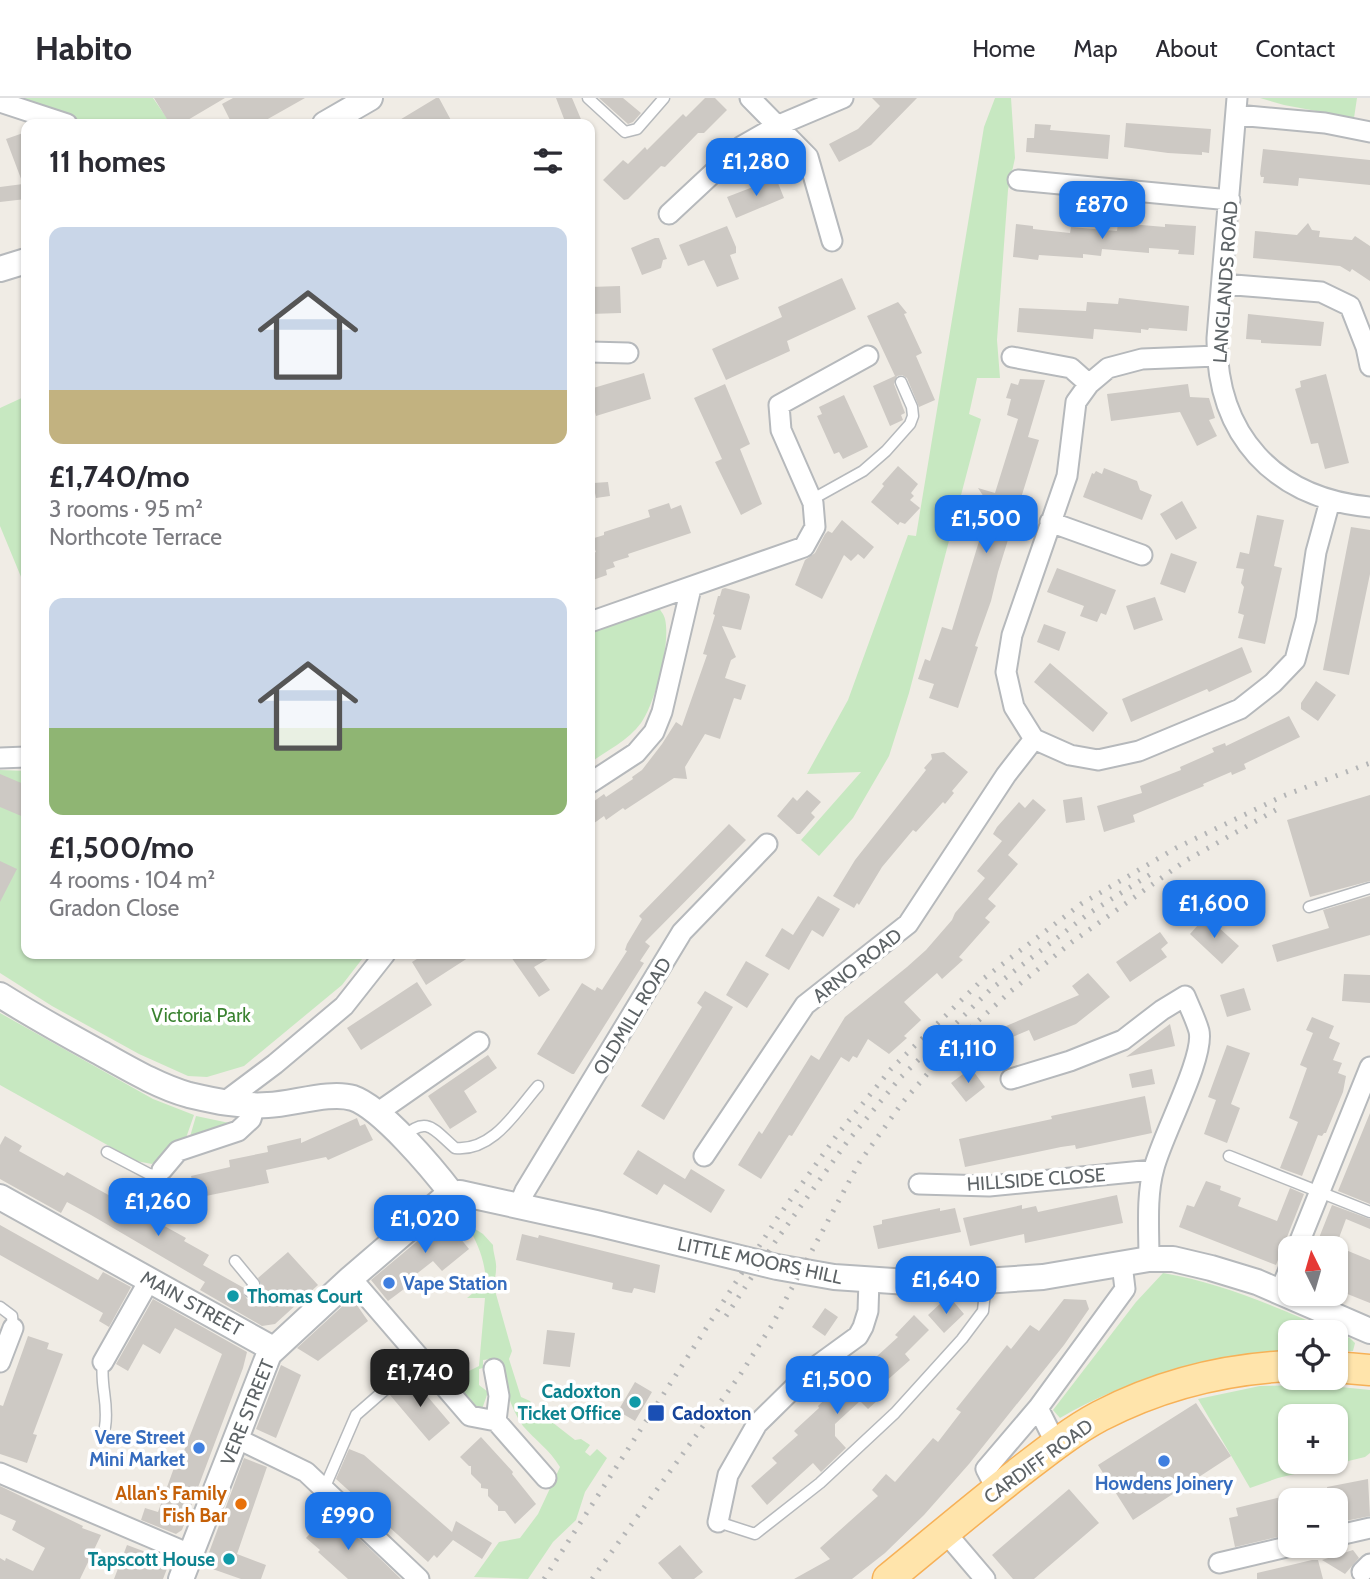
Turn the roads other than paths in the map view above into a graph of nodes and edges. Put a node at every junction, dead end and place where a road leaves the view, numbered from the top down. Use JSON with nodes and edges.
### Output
{"nodes":[{"id":1,"x":588,"y":98,"type":"edge"},
{"id":2,"x":664,"y":98,"type":"edge"},
{"id":3,"x":750,"y":98,"type":"edge"},
{"id":4,"x":843,"y":98,"type":"edge"},
{"id":5,"x":365,"y":99,"type":"edge"},
{"id":6,"x":0,"y":102,"type":"edge"},
{"id":7,"x":1237,"y":107,"type":"edge"},
{"id":8,"x":52,"y":119,"type":"edge"},
{"id":9,"x":334,"y":119,"type":"edge"},
{"id":10,"x":779,"y":125,"type":"junction"},
{"id":11,"x":1370,"y":132,"type":"edge"},
{"id":12,"x":1018,"y":180,"type":"dead end"},
{"id":13,"x":1230,"y":200,"type":"junction"},
{"id":14,"x":669,"y":214,"type":"dead end"},
{"id":15,"x":832,"y":241,"type":"dead end"},
{"id":16,"x":21,"y":263,"type":"edge"},
{"id":17,"x":0,"y":269,"type":"edge"},
{"id":18,"x":1222,"y":284,"type":"junction"},
{"id":19,"x":595,"y":352,"type":"edge"},
{"id":20,"x":628,"y":353,"type":"dead end"},
{"id":21,"x":868,"y":356,"type":"dead end"},
{"id":22,"x":1217,"y":356,"type":"junction"},
{"id":23,"x":1012,"y":357,"type":"dead end"},
{"id":24,"x":1370,"y":366,"type":"edge"},
{"id":25,"x":901,"y":382,"type":"dead end"},
{"id":26,"x":1089,"y":384,"type":"junction"},
{"id":27,"x":811,"y":500,"type":"junction"},
{"id":28,"x":1330,"y":501,"type":"junction"},
{"id":29,"x":1370,"y":507,"type":"edge"},
{"id":30,"x":1050,"y":522,"type":"junction"},
{"id":31,"x":1142,"y":555,"type":"dead end"},
{"id":32,"x":691,"y":588,"type":"junction"},
{"id":33,"x":595,"y":620,"type":"edge"},
{"id":34,"x":1034,"y":739,"type":"junction"},
{"id":35,"x":21,"y":757,"type":"edge"},
{"id":36,"x":0,"y":758,"type":"edge"},
{"id":37,"x":595,"y":780,"type":"edge"},
{"id":38,"x":767,"y":844,"type":"dead end"},
{"id":39,"x":1370,"y":888,"type":"edge"},
{"id":40,"x":1309,"y":907,"type":"dead end"},
{"id":41,"x":381,"y":959,"type":"edge"},
{"id":42,"x":0,"y":995,"type":"edge"},
{"id":43,"x":480,"y":1042,"type":"dead end"},
{"id":44,"x":1370,"y":1067,"type":"edge"},
{"id":45,"x":1010,"y":1079,"type":"dead end"},
{"id":46,"x":538,"y":1086,"type":"dead end"},
{"id":47,"x":223,"y":1102,"type":"junction"},
{"id":48,"x":255,"y":1105,"type":"junction"},
{"id":49,"x":377,"y":1113,"type":"junction"},
{"id":50,"x":402,"y":1138,"type":"junction"},
{"id":51,"x":107,"y":1152,"type":"dead end"},
{"id":52,"x":704,"y":1156,"type":"dead end"},
{"id":53,"x":1229,"y":1156,"type":"dead end"},
{"id":54,"x":162,"y":1170,"type":"joint"},
{"id":55,"x":1153,"y":1170,"type":"junction"},
{"id":56,"x":919,"y":1184,"type":"dead end"},
{"id":57,"x":1319,"y":1192,"type":"junction"},
{"id":58,"x":452,"y":1194,"type":"junction"},
{"id":59,"x":0,"y":1197,"type":"edge"},
{"id":60,"x":519,"y":1205,"type":"junction"},
{"id":61,"x":1370,"y":1213,"type":"edge"},
{"id":62,"x":1302,"y":1236,"type":"edge"},
{"id":63,"x":1149,"y":1259,"type":"junction"},
{"id":64,"x":235,"y":1261,"type":"dead end"},
{"id":65,"x":1122,"y":1264,"type":"junction"},
{"id":66,"x":351,"y":1278,"type":"junction"},
{"id":67,"x":150,"y":1279,"type":"junction"},
{"id":68,"x":869,"y":1280,"type":"junction"},
{"id":69,"x":987,"y":1281,"type":"junction"},
{"id":70,"x":1278,"y":1290,"type":"edge"},
{"id":71,"x":250,"y":1292,"type":"dead end"},
{"id":72,"x":1314,"y":1306,"type":"edge"},
{"id":73,"x":0,"y":1307,"type":"edge"},
{"id":74,"x":13,"y":1328,"type":"joint"},
{"id":75,"x":1370,"y":1331,"type":"edge"},
{"id":76,"x":274,"y":1349,"type":"junction"},
{"id":77,"x":419,"y":1360,"type":"junction"},
{"id":78,"x":0,"y":1362,"type":"edge"},
{"id":79,"x":103,"y":1362,"type":"joint"},
{"id":80,"x":1278,"y":1368,"type":"edge"},
{"id":81,"x":1348,"y":1368,"type":"edge"},
{"id":82,"x":495,"y":1369,"type":"dead end"},
{"id":83,"x":1370,"y":1370,"type":"edge"},
{"id":84,"x":1038,"y":1408,"type":"junction"},
{"id":85,"x":496,"y":1421,"type":"junction"},
{"id":86,"x":105,"y":1427,"type":"dead end"},
{"id":87,"x":236,"y":1438,"type":"junction"},
{"id":88,"x":1056,"y":1444,"type":"junction"},
{"id":89,"x":0,"y":1474,"type":"edge"},
{"id":90,"x":546,"y":1478,"type":"dead end"},
{"id":91,"x":324,"y":1489,"type":"junction"},
{"id":92,"x":997,"y":1490,"type":"junction"},
{"id":93,"x":718,"y":1522,"type":"joint"},
{"id":94,"x":1370,"y":1528,"type":"edge"},
{"id":95,"x":946,"y":1532,"type":"junction"},
{"id":96,"x":1348,"y":1533,"type":"edge"},
{"id":97,"x":1278,"y":1549,"type":"edge"},
{"id":98,"x":1220,"y":1563,"type":"dead end"},
{"id":99,"x":189,"y":1572,"type":"edge"},
{"id":100,"x":428,"y":1578,"type":"edge"},
{"id":101,"x":888,"y":1579,"type":"edge"},
{"id":102,"x":985,"y":1579,"type":"edge"}],
"edges":[{"from":1,"to":2,"type":"lane"},
{"from":3,"to":10,"type":"street"},
{"from":4,"to":10,"type":"street"},
{"from":5,"to":9,"type":"street"},
{"from":6,"to":8,"type":"street"},
{"from":7,"to":11,"type":"street"},
{"from":7,"to":13,"type":"street","name":"LANGLANDS ROAD"},
{"from":10,"to":14,"type":"street"},
{"from":10,"to":15,"type":"street"},
{"from":12,"to":13,"type":"street"},
{"from":13,"to":18,"type":"street","name":"LANGLANDS ROAD"},
{"from":16,"to":17,"type":"street"},
{"from":18,"to":22,"type":"street","name":"LANGLANDS ROAD"},
{"from":18,"to":24,"type":"street"},
{"from":19,"to":20,"type":"street"},
{"from":21,"to":27,"type":"street"},
{"from":22,"to":26,"type":"street"},
{"from":22,"to":28,"type":"street","name":"LANGLANDS ROAD"},
{"from":23,"to":26,"type":"street"},
{"from":25,"to":27,"type":"lane"},
{"from":26,"to":30,"type":"street"},
{"from":27,"to":32,"type":"street"},
{"from":28,"to":29,"type":"street","name":"LANGLANDS ROAD"},
{"from":28,"to":34,"type":"street"},
{"from":30,"to":31,"type":"street"},
{"from":30,"to":34,"type":"street"},
{"from":32,"to":33,"type":"street"},
{"from":32,"to":37,"type":"street"},
{"from":34,"to":52,"type":"street","name":"ARNO ROAD"},
{"from":35,"to":36,"type":"street"},
{"from":38,"to":60,"type":"street","name":"OLDMILL ROAD"},
{"from":39,"to":40,"type":"lane"},
{"from":41,"to":47,"type":"street"},
{"from":42,"to":47,"type":"street"},
{"from":43,"to":49,"type":"street"},
{"from":44,"to":57,"type":"street"},
{"from":45,"to":55,"type":"street"},
{"from":46,"to":50,"type":"lane"},
{"from":47,"to":48,"type":"street"},
{"from":48,"to":49,"type":"street"},
{"from":48,"to":54,"type":"street"},
{"from":49,"to":50,"type":"street"},
{"from":50,"to":58,"type":"street"},
{"from":51,"to":54,"type":"lane"},
{"from":53,"to":57,"type":"lane"},
{"from":55,"to":56,"type":"street","name":"HILLSIDE CLOSE"},
{"from":55,"to":63,"type":"street"},
{"from":57,"to":61,"type":"lane"},
{"from":57,"to":62,"type":"street"},
{"from":58,"to":60,"type":"street","name":"LITTLE MOORS HILL"},
{"from":58,"to":66,"type":"street","name":"VERE STREET"},
{"from":59,"to":67,"type":"street","name":"MAIN STREET"},
{"from":60,"to":68,"type":"street","name":"LITTLE MOORS HILL"},
{"from":63,"to":65,"type":"street","name":"LITTLE MOORS HILL"},
{"from":63,"to":70,"type":"street","name":"LITTLE MOORS HILL"},
{"from":64,"to":71,"type":"lane"},
{"from":65,"to":69,"type":"street","name":"LITTLE MOORS HILL"},
{"from":65,"to":84,"type":"street"},
{"from":66,"to":76,"type":"street","name":"VERE STREET"},
{"from":66,"to":77,"type":"street"},
{"from":67,"to":76,"type":"street","name":"MAIN STREET"},
{"from":67,"to":79,"type":"street"},
{"from":68,"to":69,"type":"street","name":"LITTLE MOORS HILL"},
{"from":68,"to":93,"type":"street"},
{"from":69,"to":93,"type":"lane"},
{"from":72,"to":75,"type":"street","name":"LITTLE MOORS HILL"},
{"from":73,"to":74,"type":"lane"},
{"from":74,"to":78,"type":"street"},
{"from":76,"to":87,"type":"street","name":"VERE STREET"},
{"from":77,"to":85,"type":"street"},
{"from":77,"to":91,"type":"lane"},
{"from":79,"to":86,"type":"lane"},
{"from":80,"to":88,"type":"main road","name":"CARDIFF ROAD"},
{"from":81,"to":83,"type":"main road"},
{"from":82,"to":85,"type":"street"},
{"from":84,"to":88,"type":"street"},
{"from":84,"to":92,"type":"street"},
{"from":85,"to":90,"type":"street"},
{"from":87,"to":91,"type":"street"},
{"from":87,"to":99,"type":"street","name":"VERE STREET"},
{"from":88,"to":92,"type":"main road","name":"CARDIFF ROAD"},
{"from":89,"to":99,"type":"street"},
{"from":91,"to":100,"type":"street"},
{"from":92,"to":95,"type":"main road","name":"CARDIFF ROAD"},
{"from":94,"to":96,"type":"street"},
{"from":95,"to":101,"type":"main road","name":"CARDIFF ROAD"},
{"from":95,"to":102,"type":"street"},
{"from":97,"to":98,"type":"street"}]}
